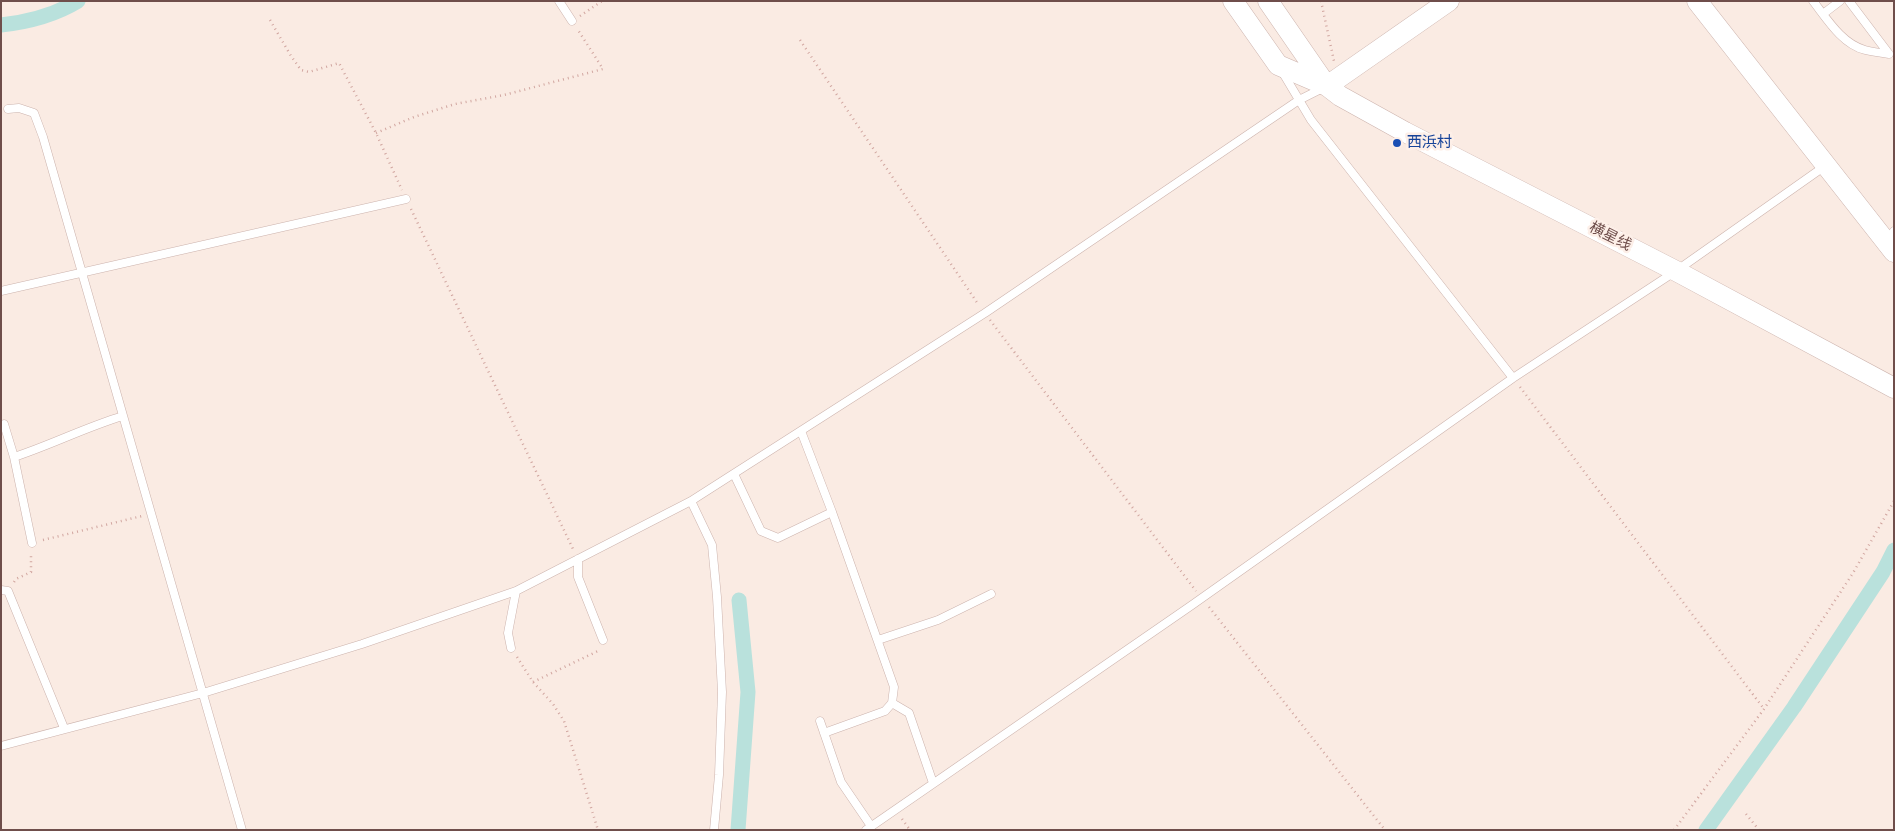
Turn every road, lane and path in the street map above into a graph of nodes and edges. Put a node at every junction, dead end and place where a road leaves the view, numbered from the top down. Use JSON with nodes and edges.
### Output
{"nodes":[{"id":1,"x":558,"y":1,"type":"edge"},
{"id":2,"x":602,"y":1,"type":"edge"},
{"id":3,"x":1233,"y":1,"type":"edge"},
{"id":4,"x":1268,"y":1,"type":"edge"},
{"id":5,"x":1321,"y":1,"type":"edge"},
{"id":6,"x":1449,"y":1,"type":"edge"},
{"id":7,"x":1696,"y":1,"type":"edge"},
{"id":8,"x":1813,"y":1,"type":"edge"},
{"id":9,"x":1840,"y":1,"type":"edge"},
{"id":10,"x":1849,"y":1,"type":"edge"},
{"id":11,"x":1823,"y":14,"type":"junction"},
{"id":12,"x":270,"y":20,"type":"dead end"},
{"id":13,"x":572,"y":22,"type":"junction"},
{"id":14,"x":800,"y":40,"type":"dead end"},
{"id":15,"x":1278,"y":65,"type":"junction"},
{"id":16,"x":1332,"y":83,"type":"junction"},
{"id":17,"x":1299,"y":100,"type":"junction"},
{"id":18,"x":8,"y":109,"type":"dead end"},
{"id":19,"x":376,"y":133,"type":"junction"},
{"id":20,"x":1825,"y":166,"type":"junction"},
{"id":21,"x":406,"y":198,"type":"junction"},
{"id":22,"x":1891,"y":241,"type":"edge"},
{"id":23,"x":81,"y":271,"type":"junction"},
{"id":24,"x":1676,"y":271,"type":"junction"},
{"id":25,"x":1,"y":291,"type":"edge"},
{"id":26,"x":985,"y":313,"type":"junction"},
{"id":27,"x":1513,"y":378,"type":"junction"},
{"id":28,"x":1894,"y":388,"type":"edge"},
{"id":29,"x":123,"y":416,"type":"junction"},
{"id":30,"x":4,"y":424,"type":"dead end"},
{"id":31,"x":801,"y":432,"type":"junction"},
{"id":32,"x":14,"y":457,"type":"junction"},
{"id":33,"x":734,"y":474,"type":"junction"},
{"id":34,"x":691,"y":501,"type":"junction"},
{"id":35,"x":1894,"y":501,"type":"edge"},
{"id":36,"x":832,"y":512,"type":"junction"},
{"id":37,"x":151,"y":514,"type":"junction"},
{"id":38,"x":32,"y":543,"type":"junction"},
{"id":39,"x":578,"y":559,"type":"junction"},
{"id":40,"x":4,"y":590,"type":"edge"},
{"id":41,"x":516,"y":591,"type":"junction"},
{"id":42,"x":991,"y":594,"type":"dead end"},
{"id":43,"x":1202,"y":598,"type":"junction"},
{"id":44,"x":603,"y":640,"type":"joint"},
{"id":45,"x":878,"y":640,"type":"junction"},
{"id":46,"x":511,"y":648,"type":"joint"},
{"id":47,"x":533,"y":682,"type":"junction"},
{"id":48,"x":203,"y":693,"type":"junction"},
{"id":49,"x":892,"y":703,"type":"junction"},
{"id":50,"x":1764,"y":709,"type":"junction"},
{"id":51,"x":820,"y":721,"type":"dead end"},
{"id":52,"x":64,"y":728,"type":"junction"},
{"id":53,"x":824,"y":733,"type":"junction"},
{"id":54,"x":1,"y":746,"type":"edge"},
{"id":55,"x":933,"y":783,"type":"junction"},
{"id":56,"x":1746,"y":814,"type":"dead end"},
{"id":57,"x":868,"y":828,"type":"edge"},
{"id":58,"x":242,"y":830,"type":"edge"},
{"id":59,"x":598,"y":830,"type":"edge"},
{"id":60,"x":714,"y":830,"type":"edge"},
{"id":61,"x":1384,"y":830,"type":"edge"},
{"id":62,"x":1674,"y":830,"type":"edge"},
{"id":63,"x":1759,"y":830,"type":"edge"}],
"edges":[{"from":1,"to":13,"type":"lane"},
{"from":2,"to":13,"type":"path"},
{"from":3,"to":15,"type":"street"},
{"from":4,"to":16,"type":"street","name":"横星线"},
{"from":5,"to":16,"type":"path"},
{"from":6,"to":16,"type":"street"},
{"from":7,"to":20,"type":"street"},
{"from":8,"to":11,"type":"lane"},
{"from":9,"to":11,"type":"lane"},
{"from":10,"to":11,"type":"lane"},
{"from":12,"to":19,"type":"path"},
{"from":13,"to":19,"type":"path"},
{"from":14,"to":26,"type":"path"},
{"from":15,"to":16,"type":"street","name":"横星线"},
{"from":15,"to":17,"type":"lane"},
{"from":16,"to":17,"type":"lane"},
{"from":16,"to":24,"type":"street","name":"横星线"},
{"from":17,"to":26,"type":"lane"},
{"from":17,"to":27,"type":"lane"},
{"from":18,"to":23,"type":"lane"},
{"from":19,"to":21,"type":"path"},
{"from":20,"to":22,"type":"street"},
{"from":20,"to":24,"type":"lane"},
{"from":21,"to":23,"type":"lane"},
{"from":21,"to":39,"type":"path"},
{"from":23,"to":25,"type":"lane"},
{"from":23,"to":29,"type":"lane"},
{"from":24,"to":27,"type":"lane"},
{"from":24,"to":28,"type":"street","name":"横星线"},
{"from":26,"to":31,"type":"lane"},
{"from":26,"to":43,"type":"path"},
{"from":27,"to":43,"type":"lane"},
{"from":27,"to":50,"type":"path"},
{"from":29,"to":32,"type":"lane"},
{"from":29,"to":37,"type":"lane"},
{"from":30,"to":32,"type":"lane"},
{"from":31,"to":33,"type":"lane"},
{"from":31,"to":36,"type":"lane"},
{"from":32,"to":38,"type":"lane"},
{"from":33,"to":34,"type":"lane"},
{"from":33,"to":36,"type":"lane"},
{"from":34,"to":39,"type":"lane"},
{"from":34,"to":60,"type":"lane"},
{"from":35,"to":50,"type":"path"},
{"from":36,"to":45,"type":"lane"},
{"from":37,"to":38,"type":"path"},
{"from":37,"to":48,"type":"lane"},
{"from":38,"to":40,"type":"path"},
{"from":39,"to":41,"type":"lane"},
{"from":39,"to":44,"type":"lane"},
{"from":40,"to":52,"type":"lane"},
{"from":41,"to":46,"type":"lane"},
{"from":41,"to":48,"type":"lane"},
{"from":42,"to":45,"type":"lane"},
{"from":43,"to":55,"type":"lane"},
{"from":43,"to":61,"type":"path"},
{"from":44,"to":47,"type":"path"},
{"from":45,"to":49,"type":"lane"},
{"from":46,"to":47,"type":"path"},
{"from":47,"to":59,"type":"path"},
{"from":48,"to":52,"type":"lane"},
{"from":48,"to":58,"type":"lane"},
{"from":49,"to":53,"type":"lane"},
{"from":49,"to":55,"type":"lane"},
{"from":50,"to":62,"type":"path"},
{"from":51,"to":53,"type":"lane"},
{"from":52,"to":54,"type":"lane"},
{"from":53,"to":57,"type":"lane"},
{"from":55,"to":57,"type":"lane"},
{"from":56,"to":63,"type":"path"}]}
